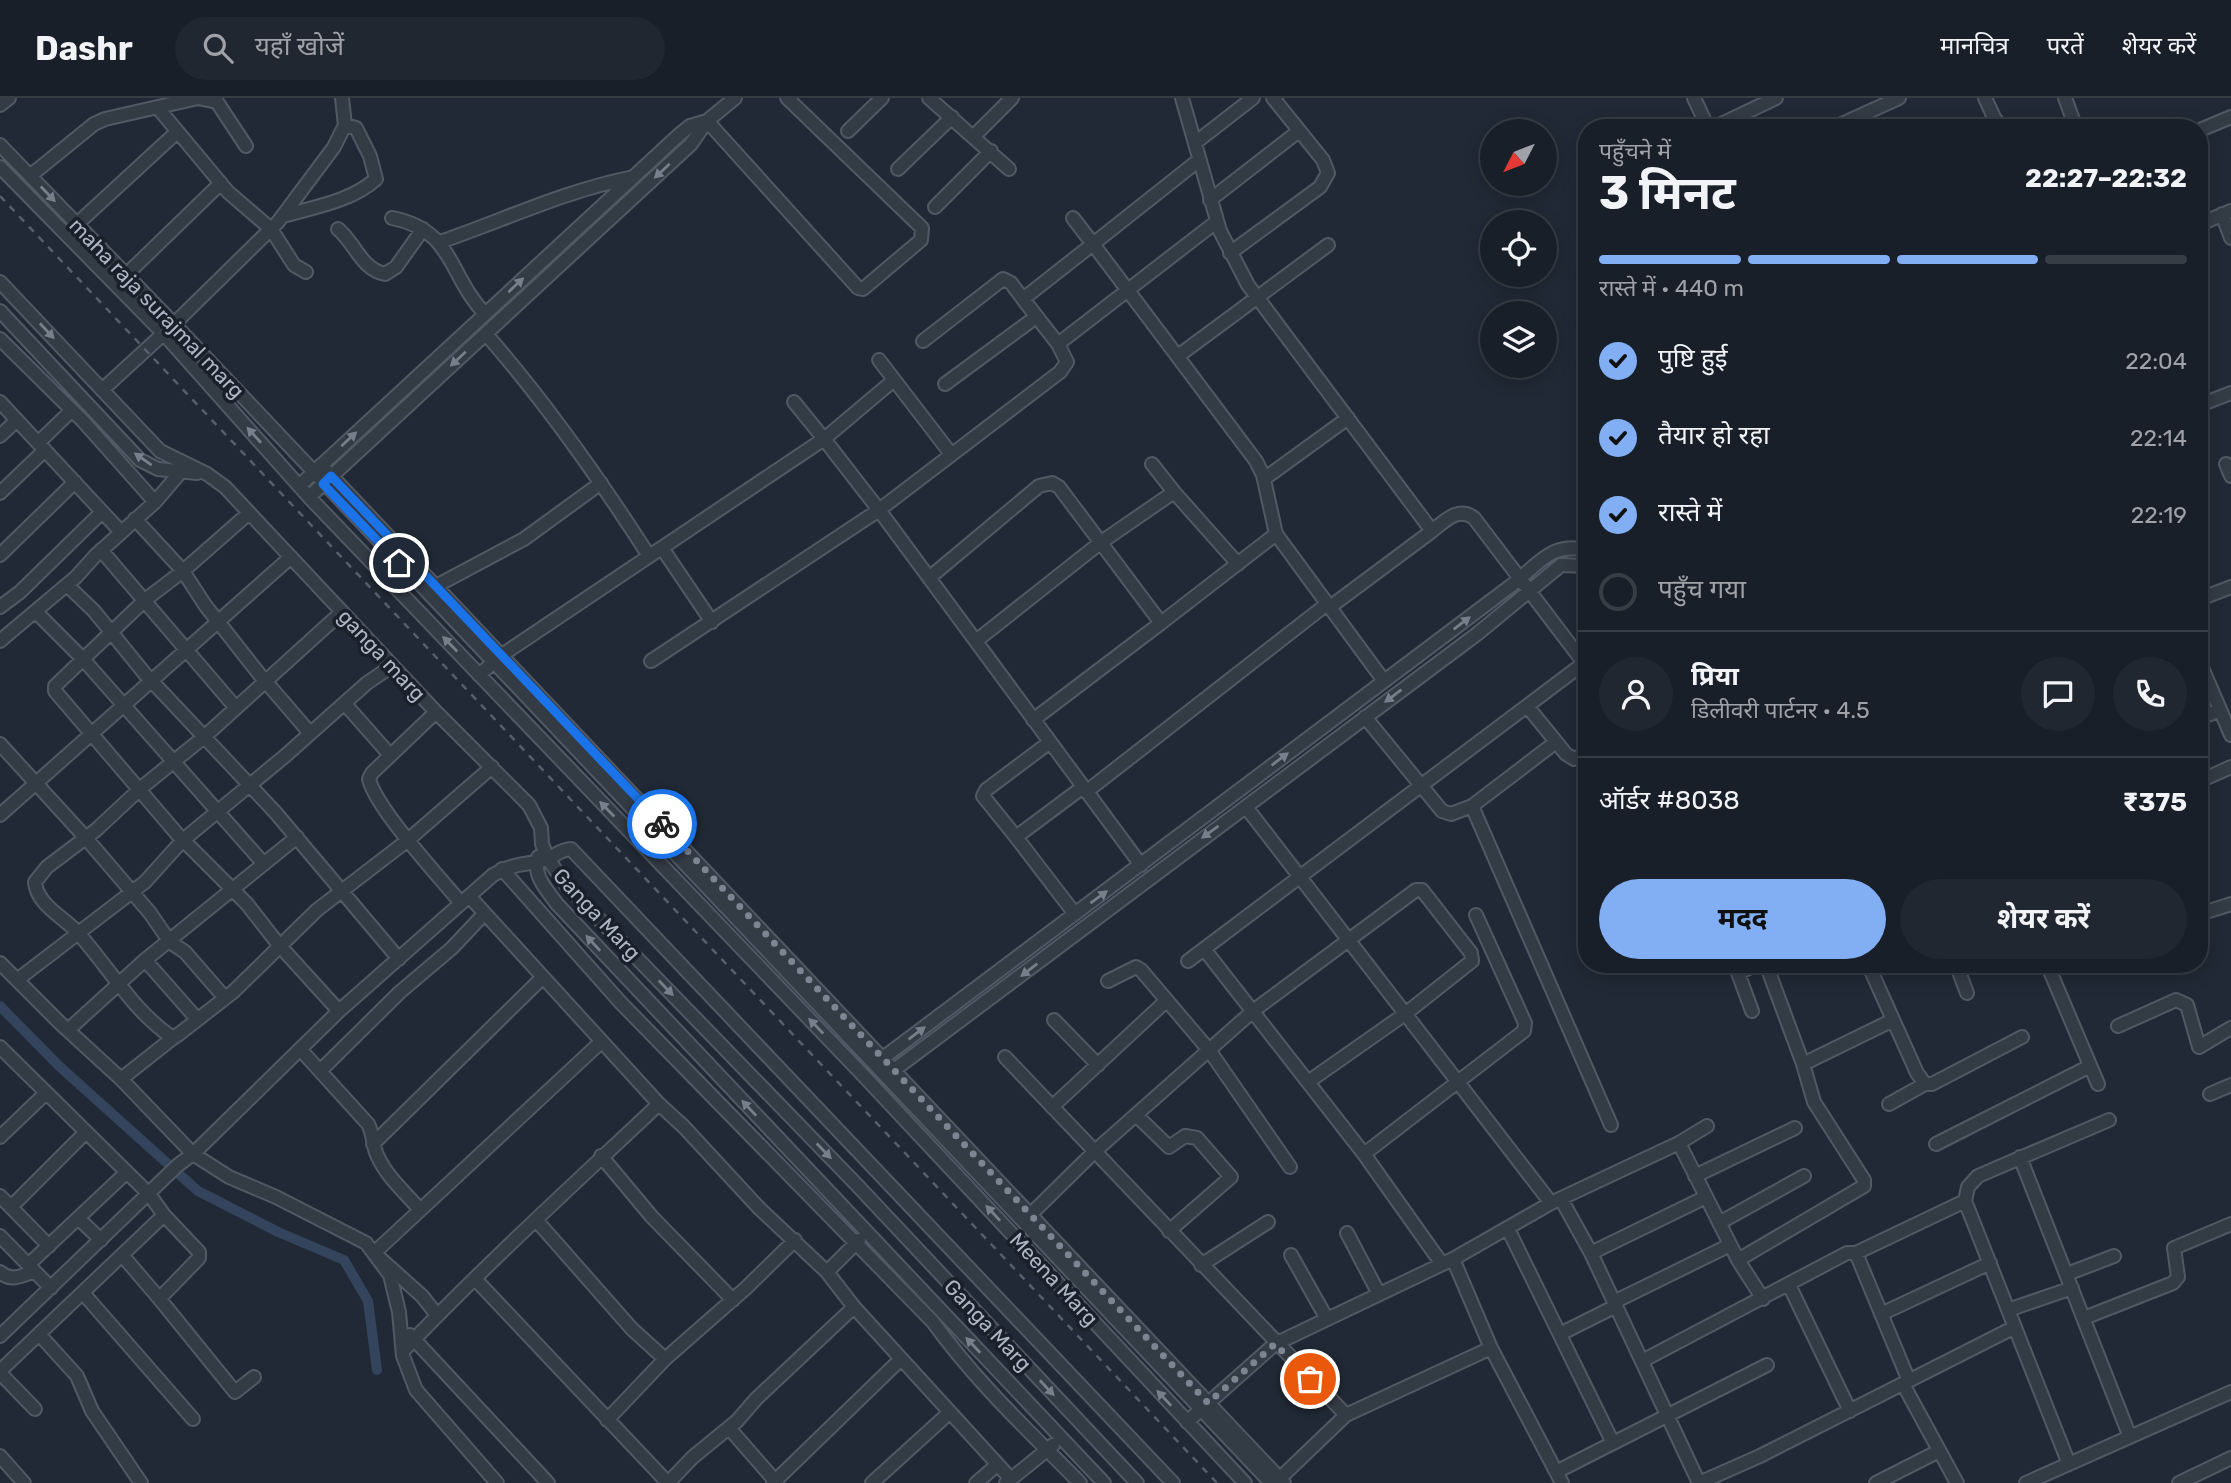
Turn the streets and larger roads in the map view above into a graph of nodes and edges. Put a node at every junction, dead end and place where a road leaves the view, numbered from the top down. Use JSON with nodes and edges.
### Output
{"nodes":[{"id":1,"x":9,"y":98,"type":"edge"},
{"id":2,"x":342,"y":98,"type":"edge"},
{"id":3,"x":735,"y":98,"type":"edge"},
{"id":4,"x":786,"y":98,"type":"edge"},
{"id":5,"x":882,"y":98,"type":"edge"},
{"id":6,"x":929,"y":98,"type":"edge"},
{"id":7,"x":1012,"y":98,"type":"edge"},
{"id":8,"x":1182,"y":98,"type":"edge"},
{"id":9,"x":1254,"y":98,"type":"edge"},
{"id":10,"x":1273,"y":98,"type":"edge"},
{"id":11,"x":1694,"y":98,"type":"edge"},
{"id":12,"x":1776,"y":98,"type":"edge"},
{"id":13,"x":1899,"y":98,"type":"edge"},
{"id":14,"x":1986,"y":98,"type":"edge"},
{"id":15,"x":2065,"y":98,"type":"edge"},
{"id":16,"x":0,"y":104,"type":"edge"},
{"id":17,"x":158,"y":108,"type":"junction"},
{"id":18,"x":952,"y":117,"type":"junction"},
{"id":19,"x":2231,"y":117,"type":"edge"},
{"id":20,"x":1706,"y":119,"type":"edge"},
{"id":21,"x":1730,"y":119,"type":"edge"},
{"id":22,"x":1853,"y":119,"type":"edge"},
{"id":23,"x":1995,"y":119,"type":"edge"},
{"id":24,"x":2073,"y":119,"type":"edge"},
{"id":25,"x":707,"y":121,"type":"junction"},
{"id":26,"x":345,"y":125,"type":"junction"},
{"id":27,"x":2208,"y":127,"type":"edge"},
{"id":28,"x":848,"y":131,"type":"dead end"},
{"id":29,"x":1299,"y":131,"type":"junction"},
{"id":30,"x":177,"y":132,"type":"junction"},
{"id":31,"x":974,"y":136,"type":"junction"},
{"id":32,"x":1195,"y":143,"type":"junction"},
{"id":33,"x":0,"y":145,"type":"edge"},
{"id":34,"x":246,"y":146,"type":"dead end"},
{"id":35,"x":990,"y":151,"type":"junction"},
{"id":36,"x":1199,"y":160,"type":"junction"},
{"id":37,"x":0,"y":167,"type":"edge"},
{"id":38,"x":898,"y":169,"type":"dead end"},
{"id":39,"x":1009,"y":169,"type":"dead end"},
{"id":40,"x":30,"y":176,"type":"junction"},
{"id":41,"x":634,"y":176,"type":"junction"},
{"id":42,"x":221,"y":183,"type":"junction"},
{"id":43,"x":1210,"y":200,"type":"junction"},
{"id":44,"x":936,"y":207,"type":"dead end"},
{"id":45,"x":2226,"y":213,"type":"edge"},
{"id":46,"x":283,"y":216,"type":"junction"},
{"id":47,"x":392,"y":218,"type":"dead end"},
{"id":48,"x":1073,"y":218,"type":"dead end"},
{"id":49,"x":2208,"y":221,"type":"edge"},
{"id":50,"x":1216,"y":222,"type":"junction"},
{"id":51,"x":77,"y":225,"type":"junction"},
{"id":52,"x":271,"y":229,"type":"junction"},
{"id":53,"x":338,"y":229,"type":"dead end"},
{"id":54,"x":423,"y":229,"type":"junction"},
{"id":55,"x":2231,"y":238,"type":"edge"},
{"id":56,"x":440,"y":242,"type":"junction"},
{"id":57,"x":1093,"y":244,"type":"junction"},
{"id":58,"x":1328,"y":245,"type":"dead end"},
{"id":59,"x":1230,"y":253,"type":"junction"},
{"id":60,"x":306,"y":272,"type":"dead end"},
{"id":61,"x":126,"y":275,"type":"junction"},
{"id":62,"x":0,"y":282,"type":"edge"},
{"id":63,"x":1129,"y":291,"type":"junction"},
{"id":64,"x":1257,"y":297,"type":"junction"},
{"id":65,"x":1023,"y":299,"type":"junction"},
{"id":66,"x":485,"y":314,"type":"junction"},
{"id":67,"x":1036,"y":317,"type":"junction"},
{"id":68,"x":4,"y":318,"type":"edge"},
{"id":69,"x":174,"y":324,"type":"junction"},
{"id":70,"x":164,"y":334,"type":"junction"},
{"id":71,"x":485,"y":334,"type":"junction"},
{"id":72,"x":0,"y":338,"type":"edge"},
{"id":73,"x":923,"y":341,"type":"dead end"},
{"id":74,"x":1058,"y":344,"type":"junction"},
{"id":75,"x":1178,"y":356,"type":"junction"},
{"id":76,"x":879,"y":360,"type":"dead end"},
{"id":77,"x":894,"y":380,"type":"junction"},
{"id":78,"x":945,"y":384,"type":"dead end"},
{"id":79,"x":102,"y":390,"type":"junction"},
{"id":80,"x":2231,"y":393,"type":"edge"},
{"id":81,"x":2208,"y":399,"type":"edge"},
{"id":82,"x":0,"y":402,"type":"edge"},
{"id":83,"x":794,"y":402,"type":"dead end"},
{"id":84,"x":72,"y":410,"type":"junction"},
{"id":85,"x":1348,"y":418,"type":"junction"},
{"id":86,"x":17,"y":420,"type":"junction"},
{"id":87,"x":0,"y":436,"type":"edge"},
{"id":88,"x":824,"y":439,"type":"junction"},
{"id":89,"x":42,"y":446,"type":"junction"},
{"id":90,"x":951,"y":454,"type":"junction"},
{"id":91,"x":1152,"y":464,"type":"dead end"},
{"id":92,"x":184,"y":469,"type":"junction"},
{"id":93,"x":317,"y":469,"type":"junction"},
{"id":94,"x":1264,"y":479,"type":"junction"},
{"id":95,"x":327,"y":480,"type":"junction"},
{"id":96,"x":75,"y":482,"type":"junction"},
{"id":97,"x":601,"y":483,"type":"junction"},
{"id":98,"x":299,"y":486,"type":"junction"},
{"id":99,"x":1174,"y":492,"type":"junction"},
{"id":100,"x":0,"y":493,"type":"edge"},
{"id":101,"x":309,"y":497,"type":"junction"},
{"id":102,"x":155,"y":502,"type":"junction"},
{"id":103,"x":879,"y":510,"type":"junction"},
{"id":104,"x":103,"y":512,"type":"junction"},
{"id":105,"x":250,"y":513,"type":"junction"},
{"id":106,"x":135,"y":519,"type":"junction"},
{"id":107,"x":1432,"y":531,"type":"junction"},
{"id":108,"x":121,"y":532,"type":"junction"},
{"id":109,"x":1276,"y":534,"type":"junction"},
{"id":110,"x":1100,"y":542,"type":"junction"},
{"id":111,"x":662,"y":548,"type":"junction"},
{"id":112,"x":1578,"y":548,"type":"edge"},
{"id":113,"x":101,"y":550,"type":"junction"},
{"id":114,"x":0,"y":555,"type":"edge"},
{"id":115,"x":649,"y":556,"type":"junction"},
{"id":116,"x":291,"y":557,"type":"junction"},
{"id":117,"x":1238,"y":564,"type":"junction"},
{"id":118,"x":1578,"y":566,"type":"edge"},
{"id":119,"x":183,"y":571,"type":"junction"},
{"id":120,"x":929,"y":578,"type":"junction"},
{"id":121,"x":1520,"y":579,"type":"junction"},
{"id":122,"x":67,"y":585,"type":"junction"},
{"id":123,"x":436,"y":586,"type":"junction"},
{"id":124,"x":2231,"y":587,"type":"edge"},
{"id":125,"x":1529,"y":591,"type":"junction"},
{"id":126,"x":2208,"y":596,"type":"edge"},
{"id":127,"x":145,"y":600,"type":"junction"},
{"id":128,"x":1328,"y":606,"type":"junction"},
{"id":129,"x":0,"y":607,"type":"edge"},
{"id":130,"x":36,"y":612,"type":"junction"},
{"id":131,"x":342,"y":612,"type":"junction"},
{"id":132,"x":219,"y":622,"type":"junction"},
{"id":133,"x":712,"y":622,"type":"junction"},
{"id":134,"x":1161,"y":623,"type":"junction"},
{"id":135,"x":110,"y":632,"type":"junction"},
{"id":136,"x":0,"y":641,"type":"edge"},
{"id":137,"x":975,"y":641,"type":"junction"},
{"id":138,"x":186,"y":649,"type":"junction"},
{"id":139,"x":1578,"y":655,"type":"edge"},
{"id":140,"x":498,"y":658,"type":"junction"},
{"id":141,"x":82,"y":659,"type":"junction"},
{"id":142,"x":651,"y":662,"type":"dead end"},
{"id":143,"x":392,"y":666,"type":"junction"},
{"id":144,"x":1578,"y":671,"type":"edge"},
{"id":145,"x":479,"y":675,"type":"junction"},
{"id":146,"x":1384,"y":681,"type":"junction"},
{"id":147,"x":152,"y":682,"type":"junction"},
{"id":148,"x":267,"y":682,"type":"junction"},
{"id":149,"x":2208,"y":682,"type":"edge"},
{"id":150,"x":345,"y":704,"type":"junction"},
{"id":151,"x":124,"y":706,"type":"junction"},
{"id":152,"x":1527,"y":706,"type":"junction"},
{"id":153,"x":236,"y":708,"type":"junction"},
{"id":154,"x":2220,"y":710,"type":"junction"},
{"id":155,"x":436,"y":712,"type":"junction"},
{"id":156,"x":2208,"y":715,"type":"edge"},
{"id":157,"x":1365,"y":717,"type":"junction"},
{"id":158,"x":1033,"y":720,"type":"junction"},
{"id":159,"x":310,"y":733,"type":"junction"},
{"id":160,"x":90,"y":734,"type":"junction"},
{"id":161,"x":2231,"y":735,"type":"edge"},
{"id":162,"x":204,"y":737,"type":"junction"},
{"id":163,"x":1050,"y":742,"type":"junction"},
{"id":164,"x":1556,"y":742,"type":"junction"},
{"id":165,"x":0,"y":744,"type":"edge"},
{"id":166,"x":390,"y":755,"type":"junction"},
{"id":167,"x":1578,"y":757,"type":"edge"},
{"id":168,"x":173,"y":761,"type":"junction"},
{"id":169,"x":492,"y":767,"type":"junction"},
{"id":170,"x":2231,"y":767,"type":"edge"},
{"id":171,"x":2208,"y":777,"type":"edge"},
{"id":172,"x":35,"y":783,"type":"junction"},
{"id":173,"x":249,"y":784,"type":"junction"},
{"id":174,"x":1420,"y":786,"type":"junction"},
{"id":175,"x":141,"y":788,"type":"junction"},
{"id":176,"x":1085,"y":790,"type":"junction"},
{"id":177,"x":1472,"y":806,"type":"junction"},
{"id":178,"x":1245,"y":807,"type":"junction"},
{"id":179,"x":217,"y":811,"type":"junction"},
{"id":180,"x":0,"y":815,"type":"edge"},
{"id":181,"x":297,"y":837,"type":"junction"},
{"id":182,"x":1016,"y":837,"type":"junction"},
{"id":183,"x":85,"y":838,"type":"junction"},
{"id":184,"x":183,"y":840,"type":"junction"},
{"id":185,"x":408,"y":840,"type":"junction"},
{"id":186,"x":542,"y":845,"type":"joint"},
{"id":187,"x":542,"y":860,"type":"junction"},
{"id":188,"x":264,"y":864,"type":"junction"},
{"id":189,"x":1140,"y":865,"type":"junction"},
{"id":190,"x":502,"y":869,"type":"junction"},
{"id":191,"x":1300,"y":876,"type":"junction"},
{"id":192,"x":233,"y":890,"type":"junction"},
{"id":193,"x":342,"y":892,"type":"junction"},
{"id":194,"x":131,"y":894,"type":"junction"},
{"id":195,"x":465,"y":900,"type":"junction"},
{"id":196,"x":2231,"y":904,"type":"edge"},
{"id":197,"x":2208,"y":911,"type":"edge"},
{"id":198,"x":484,"y":914,"type":"junction"},
{"id":199,"x":1075,"y":914,"type":"junction"},
{"id":200,"x":1476,"y":915,"type":"dead end"},
{"id":201,"x":78,"y":932,"type":"junction"},
{"id":202,"x":1349,"y":940,"type":"junction"},
{"id":203,"x":170,"y":942,"type":"junction"},
{"id":204,"x":279,"y":946,"type":"junction"},
{"id":205,"x":1204,"y":949,"type":"junction"},
{"id":206,"x":399,"y":959,"type":"junction"},
{"id":207,"x":145,"y":960,"type":"junction"},
{"id":208,"x":1188,"y":961,"type":"dead end"},
{"id":209,"x":0,"y":963,"type":"edge"},
{"id":210,"x":1738,"y":973,"type":"edge"},
{"id":211,"x":1769,"y":973,"type":"edge"},
{"id":212,"x":1872,"y":973,"type":"edge"},
{"id":213,"x":1959,"y":973,"type":"edge"},
{"id":214,"x":2051,"y":973,"type":"edge"},
{"id":215,"x":543,"y":977,"type":"junction"},
{"id":216,"x":17,"y":980,"type":"junction"},
{"id":217,"x":1108,"y":981,"type":"dead end"},
{"id":218,"x":118,"y":985,"type":"junction"},
{"id":219,"x":1967,"y":993,"type":"dead end"},
{"id":220,"x":225,"y":998,"type":"junction"},
{"id":221,"x":1166,"y":1001,"type":"junction"},
{"id":222,"x":338,"y":1011,"type":"junction"},
{"id":223,"x":1253,"y":1011,"type":"junction"},
{"id":224,"x":1752,"y":1011,"type":"dead end"},
{"id":225,"x":1405,"y":1014,"type":"junction"},
{"id":226,"x":197,"y":1019,"type":"junction"},
{"id":227,"x":1054,"y":1020,"type":"dead end"},
{"id":228,"x":1893,"y":1020,"type":"junction"},
{"id":229,"x":2118,"y":1026,"type":"dead end"},
{"id":230,"x":2231,"y":1028,"type":"edge"},
{"id":231,"x":68,"y":1030,"type":"junction"},
{"id":232,"x":2022,"y":1037,"type":"dead end"},
{"id":233,"x":173,"y":1038,"type":"junction"},
{"id":234,"x":600,"y":1042,"type":"junction"},
{"id":235,"x":300,"y":1049,"type":"junction"},
{"id":236,"x":1209,"y":1050,"type":"junction"},
{"id":237,"x":3,"y":1056,"type":"edge"},
{"id":238,"x":1004,"y":1057,"type":"dead end"},
{"id":239,"x":880,"y":1061,"type":"junction"},
{"id":240,"x":1803,"y":1064,"type":"junction"},
{"id":241,"x":1098,"y":1065,"type":"junction"},
{"id":242,"x":2090,"y":1066,"type":"junction"},
{"id":243,"x":321,"y":1070,"type":"junction"},
{"id":244,"x":891,"y":1073,"type":"junction"},
{"id":245,"x":863,"y":1075,"type":"junction"},
{"id":246,"x":121,"y":1079,"type":"junction"},
{"id":247,"x":1307,"y":1082,"type":"junction"},
{"id":248,"x":1456,"y":1083,"type":"junction"},
{"id":249,"x":1925,"y":1084,"type":"junction"},
{"id":250,"x":2098,"y":1084,"type":"dead end"},
{"id":251,"x":2231,"y":1085,"type":"edge"},
{"id":252,"x":874,"y":1087,"type":"junction"},
{"id":253,"x":46,"y":1093,"type":"junction"},
{"id":254,"x":2210,"y":1094,"type":"dead end"},
{"id":255,"x":659,"y":1104,"type":"junction"},
{"id":256,"x":1889,"y":1104,"type":"dead end"},
{"id":257,"x":1052,"y":1107,"type":"junction"},
{"id":258,"x":1136,"y":1115,"type":"junction"},
{"id":259,"x":2109,"y":1119,"type":"dead end"},
{"id":260,"x":1611,"y":1125,"type":"dead end"},
{"id":261,"x":1707,"y":1126,"type":"dead end"},
{"id":262,"x":1795,"y":1128,"type":"dead end"},
{"id":263,"x":86,"y":1132,"type":"junction"},
{"id":264,"x":0,"y":1137,"type":"edge"},
{"id":265,"x":1679,"y":1143,"type":"junction"},
{"id":266,"x":373,"y":1144,"type":"junction"},
{"id":267,"x":1936,"y":1144,"type":"dead end"},
{"id":268,"x":1094,"y":1152,"type":"junction"},
{"id":269,"x":193,"y":1154,"type":"junction"},
{"id":270,"x":1364,"y":1154,"type":"junction"},
{"id":271,"x":601,"y":1156,"type":"junction"},
{"id":272,"x":2020,"y":1157,"type":"junction"},
{"id":273,"x":1290,"y":1167,"type":"dead end"},
{"id":274,"x":127,"y":1172,"type":"junction"},
{"id":275,"x":1804,"y":1175,"type":"dead end"},
{"id":276,"x":1695,"y":1176,"type":"junction"},
{"id":277,"x":149,"y":1194,"type":"junction"},
{"id":278,"x":0,"y":1196,"type":"edge"},
{"id":279,"x":1706,"y":1197,"type":"junction"},
{"id":280,"x":1556,"y":1201,"type":"junction"},
{"id":281,"x":1965,"y":1201,"type":"junction"},
{"id":282,"x":11,"y":1207,"type":"junction"},
{"id":283,"x":420,"y":1210,"type":"junction"},
{"id":284,"x":164,"y":1215,"type":"junction"},
{"id":285,"x":1028,"y":1218,"type":"junction"},
{"id":286,"x":78,"y":1219,"type":"junction"},
{"id":287,"x":536,"y":1220,"type":"junction"},
{"id":288,"x":1268,"y":1222,"type":"dead end"},
{"id":289,"x":1719,"y":1223,"type":"junction"},
{"id":290,"x":2231,"y":1224,"type":"edge"},
{"id":291,"x":1508,"y":1228,"type":"junction"},
{"id":292,"x":1169,"y":1231,"type":"junction"},
{"id":293,"x":867,"y":1233,"type":"junction"},
{"id":294,"x":1012,"y":1233,"type":"junction"},
{"id":295,"x":1347,"y":1233,"type":"dead end"},
{"id":296,"x":0,"y":1236,"type":"edge"},
{"id":297,"x":101,"y":1240,"type":"junction"},
{"id":298,"x":795,"y":1240,"type":"junction"},
{"id":299,"x":855,"y":1244,"type":"junction"},
{"id":300,"x":1730,"y":1245,"type":"junction"},
{"id":301,"x":48,"y":1246,"type":"junction"},
{"id":302,"x":374,"y":1253,"type":"junction"},
{"id":303,"x":1591,"y":1253,"type":"junction"},
{"id":304,"x":1856,"y":1253,"type":"junction"},
{"id":305,"x":122,"y":1255,"type":"junction"},
{"id":306,"x":1291,"y":1255,"type":"dead end"},
{"id":307,"x":2114,"y":1256,"type":"dead end"},
{"id":308,"x":1738,"y":1260,"type":"junction"},
{"id":309,"x":1447,"y":1262,"type":"junction"},
{"id":310,"x":1990,"y":1263,"type":"junction"},
{"id":311,"x":1201,"y":1265,"type":"junction"},
{"id":312,"x":31,"y":1268,"type":"junction"},
{"id":313,"x":0,"y":1272,"type":"edge"},
{"id":314,"x":827,"y":1272,"type":"junction"},
{"id":315,"x":2067,"y":1274,"type":"junction"},
{"id":316,"x":476,"y":1280,"type":"junction"},
{"id":317,"x":1789,"y":1285,"type":"junction"},
{"id":318,"x":51,"y":1288,"type":"junction"},
{"id":319,"x":2072,"y":1288,"type":"junction"},
{"id":320,"x":83,"y":1293,"type":"junction"},
{"id":321,"x":1379,"y":1294,"type":"junction"},
{"id":322,"x":158,"y":1297,"type":"junction"},
{"id":323,"x":1763,"y":1299,"type":"junction"},
{"id":324,"x":733,"y":1300,"type":"junction"},
{"id":325,"x":1615,"y":1304,"type":"junction"},
{"id":326,"x":854,"y":1307,"type":"junction"},
{"id":327,"x":2008,"y":1310,"type":"junction"},
{"id":328,"x":1881,"y":1314,"type":"junction"},
{"id":329,"x":437,"y":1315,"type":"junction"},
{"id":330,"x":2084,"y":1318,"type":"junction"},
{"id":331,"x":1327,"y":1319,"type":"junction"},
{"id":332,"x":400,"y":1326,"type":"junction"},
{"id":333,"x":2015,"y":1327,"type":"junction"},
{"id":334,"x":39,"y":1334,"type":"junction"},
{"id":335,"x":1560,"y":1334,"type":"junction"},
{"id":336,"x":0,"y":1336,"type":"edge"},
{"id":337,"x":414,"y":1339,"type":"junction"},
{"id":338,"x":1275,"y":1344,"type":"junction"},
{"id":339,"x":1491,"y":1348,"type":"junction"},
{"id":340,"x":403,"y":1351,"type":"junction"},
{"id":341,"x":664,"y":1359,"type":"junction"},
{"id":342,"x":901,"y":1359,"type":"junction"},
{"id":343,"x":1642,"y":1361,"type":"junction"},
{"id":344,"x":1767,"y":1366,"type":"dead end"},
{"id":345,"x":0,"y":1372,"type":"edge"},
{"id":346,"x":254,"y":1377,"type":"dead end"},
{"id":347,"x":1906,"y":1382,"type":"junction"},
{"id":348,"x":2231,"y":1392,"type":"edge"},
{"id":349,"x":1205,"y":1406,"type":"junction"},
{"id":350,"x":35,"y":1409,"type":"dead end"},
{"id":351,"x":1850,"y":1411,"type":"junction"},
{"id":352,"x":949,"y":1413,"type":"junction"},
{"id":353,"x":1346,"y":1415,"type":"junction"},
{"id":354,"x":1668,"y":1416,"type":"junction"},
{"id":355,"x":193,"y":1419,"type":"dead end"},
{"id":356,"x":607,"y":1420,"type":"junction"},
{"id":357,"x":1187,"y":1422,"type":"junction"},
{"id":358,"x":729,"y":1428,"type":"junction"},
{"id":359,"x":2130,"y":1437,"type":"junction"},
{"id":360,"x":1062,"y":1439,"type":"junction"},
{"id":361,"x":1613,"y":1443,"type":"junction"},
{"id":362,"x":1048,"y":1449,"type":"junction"},
{"id":363,"x":1939,"y":1451,"type":"junction"},
{"id":364,"x":0,"y":1456,"type":"edge"},
{"id":365,"x":2231,"y":1458,"type":"edge"},
{"id":366,"x":2069,"y":1464,"type":"junction"},
{"id":367,"x":997,"y":1465,"type":"junction"},
{"id":368,"x":1559,"y":1477,"type":"edge"},
{"id":369,"x":1008,"y":1481,"type":"edge"},
{"id":370,"x":775,"y":1482,"type":"edge"},
{"id":371,"x":1278,"y":1482,"type":"edge"},
{"id":372,"x":24,"y":1483,"type":"edge"},
{"id":373,"x":141,"y":1483,"type":"edge"},
{"id":374,"x":498,"y":1483,"type":"edge"},
{"id":375,"x":548,"y":1483,"type":"edge"},
{"id":376,"x":872,"y":1483,"type":"edge"},
{"id":377,"x":976,"y":1483,"type":"edge"},
{"id":378,"x":1080,"y":1483,"type":"edge"},
{"id":379,"x":1104,"y":1483,"type":"edge"},
{"id":380,"x":1137,"y":1483,"type":"edge"},
{"id":381,"x":1173,"y":1483,"type":"edge"},
{"id":382,"x":1245,"y":1483,"type":"edge"},
{"id":383,"x":1699,"y":1483,"type":"edge"},
{"id":384,"x":1876,"y":1483,"type":"edge"},
{"id":385,"x":1957,"y":1483,"type":"edge"},
{"id":386,"x":2026,"y":1483,"type":"edge"},
{"id":387,"x":2180,"y":1483,"type":"edge"}],
"edges":[{"from":1,"to":16,"type":"street"},
{"from":2,"to":26,"type":"street"},
{"from":3,"to":25,"type":"street"},
{"from":4,"to":25,"type":"street"},
{"from":5,"to":28,"type":"street"},
{"from":6,"to":18,"type":"street"},
{"from":7,"to":31,"type":"street"},
{"from":8,"to":32,"type":"street"},
{"from":9,"to":32,"type":"street"},
{"from":10,"to":29,"type":"street"},
{"from":11,"to":20,"type":"street"},
{"from":12,"to":21,"type":"street"},
{"from":13,"to":22,"type":"street"},
{"from":14,"to":23,"type":"street"},
{"from":15,"to":24,"type":"street"},
{"from":17,"to":30,"type":"street"},
{"from":17,"to":34,"type":"street"},
{"from":17,"to":40,"type":"street"},
{"from":18,"to":31,"type":"street"},
{"from":18,"to":38,"type":"street"},
{"from":19,"to":27,"type":"street"},
{"from":25,"to":41,"type":"street"},
{"from":25,"to":71,"type":"street","one_way":true},
{"from":26,"to":46,"type":"street"},
{"from":26,"to":46,"type":"street"},
{"from":29,"to":43,"type":"street"},
{"from":29,"to":59,"type":"street"},
{"from":30,"to":42,"type":"street"},
{"from":30,"to":51,"type":"street"},
{"from":31,"to":35,"type":"street"},
{"from":32,"to":36,"type":"street"},
{"from":33,"to":40,"type":"street","name":"maha raja surajmal marg"},
{"from":35,"to":39,"type":"street"},
{"from":35,"to":44,"type":"street"},
{"from":36,"to":43,"type":"street"},
{"from":36,"to":57,"type":"street"},
{"from":37,"to":70,"type":"street","name":"maha raja surajmal marg"},
{"from":40,"to":51,"type":"street","name":"maha raja surajmal marg","one_way":true},
{"from":41,"to":56,"type":"street"},
{"from":66,"to":41,"type":"street","one_way":true},
{"from":42,"to":52,"type":"street"},
{"from":42,"to":61,"type":"street"},
{"from":43,"to":50,"type":"street"},
{"from":45,"to":49,"type":"street"},
{"from":45,"to":55,"type":"street"},
{"from":46,"to":52,"type":"street"},
{"from":47,"to":54,"type":"street"},
{"from":48,"to":57,"type":"street"},
{"from":50,"to":59,"type":"street"},
{"from":50,"to":63,"type":"street"},
{"from":51,"to":61,"type":"street","name":"maha raja surajmal marg"},
{"from":52,"to":60,"type":"street"},
{"from":52,"to":69,"type":"street"},
{"from":53,"to":54,"type":"street"},
{"from":54,"to":56,"type":"street"},
{"from":56,"to":66,"type":"street"},
{"from":57,"to":63,"type":"street"},
{"from":57,"to":65,"type":"street"},
{"from":58,"to":64,"type":"street"},
{"from":59,"to":64,"type":"street"},
{"from":61,"to":69,"type":"street","name":"maha raja surajmal marg"},
{"from":62,"to":79,"type":"street","name":"ganga marg","one_way":true},
{"from":63,"to":74,"type":"street"},
{"from":63,"to":75,"type":"street"},
{"from":64,"to":75,"type":"street"},
{"from":64,"to":85,"type":"street"},
{"from":65,"to":67,"type":"street"},
{"from":65,"to":73,"type":"street"},
{"from":93,"to":66,"type":"street","one_way":true},
{"from":67,"to":74,"type":"street"},
{"from":67,"to":78,"type":"street"},
{"from":68,"to":72,"type":"street"},
{"from":92,"to":68,"type":"street","name":"ganga marg","one_way":true},
{"from":69,"to":70,"type":"street"},
{"from":69,"to":93,"type":"street","name":"maha raja surajmal marg"},
{"from":70,"to":79,"type":"street"},
{"from":98,"to":70,"type":"street","name":"maha raja surajmal marg","one_way":true},
{"from":71,"to":95,"type":"street","one_way":true},
{"from":71,"to":97,"type":"street"},
{"from":72,"to":84,"type":"street"},
{"from":74,"to":90,"type":"street"},
{"from":75,"to":94,"type":"street"},
{"from":76,"to":77,"type":"street"},
{"from":77,"to":88,"type":"street"},
{"from":77,"to":90,"type":"street"},
{"from":79,"to":92,"type":"street","name":"ganga marg"},
{"from":80,"to":81,"type":"street"},
{"from":82,"to":86,"type":"street"},
{"from":83,"to":88,"type":"street"},
{"from":84,"to":89,"type":"street"},
{"from":84,"to":102,"type":"street"},
{"from":85,"to":94,"type":"street"},
{"from":85,"to":107,"type":"street"},
{"from":86,"to":87,"type":"street"},
{"from":86,"to":89,"type":"street"},
{"from":88,"to":103,"type":"street"},
{"from":88,"to":111,"type":"street"},
{"from":89,"to":96,"type":"street"},
{"from":89,"to":100,"type":"street"},
{"from":90,"to":103,"type":"street"},
{"from":91,"to":99,"type":"street"},
{"from":92,"to":102,"type":"street"},
{"from":92,"to":105,"type":"street","name":"ganga marg"},
{"from":93,"to":95,"type":"street"},
{"from":93,"to":98,"type":"street"},
{"from":94,"to":109,"type":"street"},
{"from":95,"to":101,"type":"street"},
{"from":95,"to":123,"type":"street"},
{"from":95,"to":140,"type":"street"},
{"from":96,"to":104,"type":"street"},
{"from":96,"to":114,"type":"street"},
{"from":97,"to":115,"type":"street"},
{"from":97,"to":123,"type":"street"},
{"from":98,"to":101,"type":"street","name":"maha raja surajmal marg"},
{"from":99,"to":110,"type":"street"},
{"from":99,"to":117,"type":"street"},
{"from":145,"to":101,"type":"street","name":"maha raja surajmal marg","one_way":true},
{"from":102,"to":106,"type":"street"},
{"from":103,"to":120,"type":"street"},
{"from":103,"to":133,"type":"street"},
{"from":104,"to":108,"type":"street"},
{"from":104,"to":129,"type":"street"},
{"from":105,"to":116,"type":"street","name":"ganga marg"},
{"from":105,"to":119,"type":"street"},
{"from":106,"to":108,"type":"street"},
{"from":106,"to":119,"type":"street"},
{"from":107,"to":121,"type":"street"},
{"from":107,"to":128,"type":"street"},
{"from":108,"to":113,"type":"street"},
{"from":109,"to":117,"type":"street"},
{"from":109,"to":128,"type":"street"},
{"from":110,"to":120,"type":"street"},
{"from":110,"to":134,"type":"street"},
{"from":110,"to":137,"type":"street"},
{"from":111,"to":115,"type":"street"},
{"from":111,"to":133,"type":"street"},
{"from":112,"to":121,"type":"street"},
{"from":113,"to":122,"type":"street"},
{"from":113,"to":127,"type":"street"},
{"from":115,"to":140,"type":"street"},
{"from":116,"to":131,"type":"street","name":"ganga marg"},
{"from":116,"to":132,"type":"street"},
{"from":117,"to":134,"type":"street"},
{"from":118,"to":125,"type":"street"},
{"from":119,"to":127,"type":"street"},
{"from":119,"to":132,"type":"street"},
{"from":120,"to":137,"type":"street"},
{"from":121,"to":125,"type":"street"},
{"from":146,"to":121,"type":"street","one_way":true},
{"from":122,"to":130,"type":"street"},
{"from":122,"to":135,"type":"street"},
{"from":123,"to":140,"type":"street"},
{"from":124,"to":126,"type":"street"},
{"from":125,"to":139,"type":"street"},
{"from":125,"to":157,"type":"street","one_way":true},
{"from":127,"to":135,"type":"street"},
{"from":127,"to":138,"type":"street"},
{"from":128,"to":146,"type":"street"},
{"from":128,"to":176,"type":"street"},
{"from":130,"to":136,"type":"street"},
{"from":130,"to":141,"type":"street"},
{"from":131,"to":143,"type":"street","name":"ganga marg"},
{"from":131,"to":148,"type":"street"},
{"from":132,"to":138,"type":"street"},
{"from":132,"to":148,"type":"street"},
{"from":133,"to":142,"type":"street"},
{"from":134,"to":158,"type":"street"},
{"from":135,"to":141,"type":"street"},
{"from":135,"to":147,"type":"street"},
{"from":137,"to":158,"type":"street"},
{"from":138,"to":147,"type":"street"},
{"from":138,"to":153,"type":"street"},
{"from":140,"to":145,"type":"street"},
{"from":140,"to":239,"type":"street"},
{"from":141,"to":151,"type":"street"},
{"from":141,"to":160,"type":"street"},
{"from":143,"to":150,"type":"street"},
{"from":143,"to":155,"type":"street","name":"ganga marg"},
{"from":144,"to":152,"type":"street"},
{"from":245,"to":145,"type":"street","name":"Meena Marg","one_way":true},
{"from":189,"to":146,"type":"street","one_way":true},
{"from":147,"to":151,"type":"street"},
{"from":147,"to":162,"type":"street"},
{"from":148,"to":153,"type":"street"},
{"from":148,"to":159,"type":"street"},
{"from":149,"to":154,"type":"street"},
{"from":150,"to":159,"type":"street"},
{"from":150,"to":166,"type":"street"},
{"from":151,"to":160,"type":"street"},
{"from":151,"to":168,"type":"street"},
{"from":152,"to":164,"type":"street"},
{"from":152,"to":174,"type":"street"},
{"from":153,"to":162,"type":"street"},
{"from":154,"to":156,"type":"street"},
{"from":154,"to":161,"type":"street"},
{"from":155,"to":166,"type":"street"},
{"from":155,"to":169,"type":"street","name":"ganga marg"},
{"from":157,"to":174,"type":"street"},
{"from":157,"to":178,"type":"street"},
{"from":158,"to":163,"type":"street"},
{"from":159,"to":173,"type":"street"},
{"from":160,"to":172,"type":"street"},
{"from":160,"to":175,"type":"street"},
{"from":162,"to":168,"type":"street"},
{"from":162,"to":173,"type":"street"},
{"from":163,"to":176,"type":"street"},
{"from":163,"to":182,"type":"street"},
{"from":164,"to":167,"type":"street"},
{"from":164,"to":177,"type":"street"},
{"from":165,"to":172,"type":"street"},
{"from":166,"to":185,"type":"street"},
{"from":168,"to":175,"type":"street"},
{"from":168,"to":179,"type":"street"},
{"from":169,"to":185,"type":"street"},
{"from":169,"to":186,"type":"street","name":"ganga marg"},
{"from":170,"to":171,"type":"street"},
{"from":172,"to":180,"type":"street"},
{"from":172,"to":183,"type":"street"},
{"from":173,"to":179,"type":"street"},
{"from":173,"to":181,"type":"street"},
{"from":174,"to":177,"type":"street"},
{"from":174,"to":191,"type":"street"},
{"from":175,"to":183,"type":"street"},
{"from":175,"to":184,"type":"street"},
{"from":176,"to":182,"type":"street"},
{"from":176,"to":189,"type":"street"},
{"from":177,"to":260,"type":"street"},
{"from":178,"to":191,"type":"street"},
{"from":178,"to":244,"type":"street","one_way":true},
{"from":179,"to":184,"type":"street"},
{"from":179,"to":188,"type":"street"},
{"from":181,"to":188,"type":"street"},
{"from":181,"to":193,"type":"street"},
{"from":182,"to":199,"type":"street"},
{"from":183,"to":194,"type":"street"},
{"from":183,"to":201,"type":"street"},
{"from":184,"to":192,"type":"street"},
{"from":184,"to":194,"type":"street"},
{"from":185,"to":193,"type":"street"},
{"from":185,"to":195,"type":"street"},
{"from":186,"to":187,"type":"street","name":"Ganga Marg"},
{"from":187,"to":190,"type":"street"},
{"from":293,"to":187,"type":"street","name":"Ganga Marg","one_way":true},
{"from":187,"to":380,"type":"street","name":"Ganga Marg","one_way":true},
{"from":187,"to":381,"type":"street"},
{"from":188,"to":192,"type":"street"},
{"from":199,"to":189,"type":"street","one_way":true},
{"from":190,"to":195,"type":"street"},
{"from":190,"to":299,"type":"street"},
{"from":191,"to":202,"type":"street"},
{"from":191,"to":205,"type":"street"},
{"from":192,"to":203,"type":"street"},
{"from":192,"to":204,"type":"street"},
{"from":193,"to":204,"type":"street"},
{"from":193,"to":206,"type":"street"},
{"from":194,"to":201,"type":"street"},
{"from":194,"to":203,"type":"street"},
{"from":195,"to":198,"type":"street"},
{"from":195,"to":206,"type":"street"},
{"from":196,"to":197,"type":"street"},
{"from":198,"to":215,"type":"street"},
{"from":198,"to":243,"type":"street"},
{"from":239,"to":199,"type":"street","one_way":true},
{"from":200,"to":248,"type":"street"},
{"from":201,"to":216,"type":"street"},
{"from":201,"to":218,"type":"street"},
{"from":202,"to":223,"type":"street"},
{"from":202,"to":225,"type":"street"},
{"from":202,"to":225,"type":"street"},
{"from":203,"to":207,"type":"street"},
{"from":203,"to":220,"type":"street"},
{"from":204,"to":220,"type":"street"},
{"from":204,"to":222,"type":"street"},
{"from":205,"to":208,"type":"street"},
{"from":205,"to":223,"type":"street"},
{"from":206,"to":222,"type":"street"},
{"from":207,"to":218,"type":"street"},
{"from":207,"to":226,"type":"street"},
{"from":209,"to":216,"type":"street"},
{"from":210,"to":224,"type":"street"},
{"from":211,"to":240,"type":"street"},
{"from":212,"to":228,"type":"street"},
{"from":213,"to":219,"type":"street"},
{"from":214,"to":242,"type":"street"},
{"from":215,"to":234,"type":"street"},
{"from":215,"to":266,"type":"street"},
{"from":216,"to":231,"type":"street"},
{"from":217,"to":221,"type":"street"},
{"from":218,"to":231,"type":"street"},
{"from":218,"to":233,"type":"street"},
{"from":220,"to":226,"type":"street"},
{"from":221,"to":236,"type":"street"},
{"from":221,"to":241,"type":"street"},
{"from":222,"to":235,"type":"street"},
{"from":223,"to":236,"type":"street"},
{"from":223,"to":247,"type":"street"},
{"from":225,"to":247,"type":"street"},
{"from":225,"to":248,"type":"street"},
{"from":226,"to":233,"type":"street"},
{"from":227,"to":241,"type":"street"},
{"from":228,"to":240,"type":"street"},
{"from":228,"to":249,"type":"street"},
{"from":229,"to":230,"type":"street"},
{"from":231,"to":246,"type":"street"},
{"from":232,"to":249,"type":"street"},
{"from":233,"to":246,"type":"street"},
{"from":234,"to":255,"type":"street"},
{"from":234,"to":283,"type":"street"},
{"from":235,"to":243,"type":"street"},
{"from":235,"to":269,"type":"street"},
{"from":236,"to":258,"type":"street"},
{"from":236,"to":273,"type":"street"},
{"from":237,"to":253,"type":"street"},
{"from":238,"to":257,"type":"street"},
{"from":239,"to":244,"type":"street"},
{"from":239,"to":245,"type":"street"},
{"from":240,"to":308,"type":"street"},
{"from":241,"to":257,"type":"street"},
{"from":242,"to":250,"type":"street"},
{"from":242,"to":267,"type":"street"},
{"from":243,"to":266,"type":"street"},
{"from":244,"to":252,"type":"street"},
{"from":244,"to":285,"type":"street"},
{"from":245,"to":252,"type":"street","name":"Meena Marg"},
{"from":246,"to":269,"type":"street"},
{"from":247,"to":270,"type":"street"},
{"from":248,"to":270,"type":"street"},
{"from":248,"to":280,"type":"street"},
{"from":249,"to":256,"type":"street"},
{"from":251,"to":254,"type":"street"},
{"from":294,"to":252,"type":"street","name":"Meena Marg","one_way":true},
{"from":253,"to":263,"type":"street"},
{"from":253,"to":264,"type":"street"},
{"from":255,"to":271,"type":"street"},
{"from":255,"to":298,"type":"street"},
{"from":257,"to":268,"type":"street"},
{"from":258,"to":268,"type":"street"},
{"from":258,"to":292,"type":"street"},
{"from":259,"to":272,"type":"street"},
{"from":261,"to":265,"type":"street"},
{"from":262,"to":276,"type":"street"},
{"from":263,"to":274,"type":"street"},
{"from":263,"to":282,"type":"street"},
{"from":265,"to":276,"type":"street"},
{"from":265,"to":280,"type":"street"},
{"from":266,"to":283,"type":"street"},
{"from":268,"to":285,"type":"street"},
{"from":268,"to":292,"type":"street"},
{"from":269,"to":277,"type":"street"},
{"from":269,"to":302,"type":"street"},
{"from":270,"to":309,"type":"street"},
{"from":271,"to":287,"type":"street"},
{"from":271,"to":324,"type":"street"},
{"from":272,"to":281,"type":"street"},
{"from":272,"to":315,"type":"street"},
{"from":274,"to":277,"type":"street"},
{"from":274,"to":286,"type":"street"},
{"from":275,"to":289,"type":"street"},
{"from":276,"to":279,"type":"street"},
{"from":277,"to":284,"type":"street"},
{"from":277,"to":297,"type":"street"},
{"from":278,"to":282,"type":"street"},
{"from":279,"to":289,"type":"street"},
{"from":279,"to":303,"type":"street"},
{"from":280,"to":291,"type":"street"},
{"from":280,"to":303,"type":"street"},
{"from":281,"to":304,"type":"street"},
{"from":281,"to":310,"type":"street"},
{"from":282,"to":301,"type":"street"},
{"from":283,"to":302,"type":"street"},
{"from":284,"to":305,"type":"street"},
{"from":284,"to":322,"type":"street"},
{"from":285,"to":294,"type":"street"},
{"from":285,"to":349,"type":"street"},
{"from":286,"to":297,"type":"street"},
{"from":286,"to":301,"type":"street"},
{"from":287,"to":316,"type":"street"},
{"from":287,"to":341,"type":"street"},
{"from":288,"to":311,"type":"street"},
{"from":289,"to":300,"type":"street"},
{"from":290,"to":330,"type":"street"},
{"from":291,"to":309,"type":"street"},
{"from":291,"to":335,"type":"street"},
{"from":292,"to":311,"type":"street"},
{"from":293,"to":299,"type":"street"},
{"from":360,"to":293,"type":"street","name":"Ganga Marg","one_way":true},
{"from":357,"to":294,"type":"street","name":"Meena Marg","one_way":true},
{"from":295,"to":321,"type":"street"},
{"from":296,"to":312,"type":"street"},
{"from":297,"to":318,"type":"street"},
{"from":298,"to":314,"type":"street"},
{"from":298,"to":324,"type":"street"},
{"from":299,"to":314,"type":"street"},
{"from":299,"to":362,"type":"street"},
{"from":300,"to":308,"type":"street"},
{"from":300,"to":325,"type":"street"},
{"from":301,"to":312,"type":"street"},
{"from":302,"to":329,"type":"street"},
{"from":302,"to":332,"type":"street"},
{"from":303,"to":325,"type":"street"},
{"from":304,"to":317,"type":"street"},
{"from":304,"to":328,"type":"street"},
{"from":305,"to":320,"type":"street"},
{"from":305,"to":322,"type":"street"},
{"from":306,"to":331,"type":"street"},
{"from":307,"to":315,"type":"street"},
{"from":308,"to":323,"type":"street"},
{"from":309,"to":321,"type":"street"},
{"from":309,"to":339,"type":"street"},
{"from":310,"to":327,"type":"street"},
{"from":310,"to":328,"type":"street"},
{"from":311,"to":338,"type":"street"},
{"from":312,"to":313,"type":"street"},
{"from":312,"to":318,"type":"street"},
{"from":314,"to":326,"type":"street"},
{"from":315,"to":319,"type":"street"},
{"from":316,"to":329,"type":"street"},
{"from":316,"to":356,"type":"street"},
{"from":317,"to":323,"type":"street"},
{"from":317,"to":351,"type":"street"},
{"from":318,"to":336,"type":"street"},
{"from":319,"to":327,"type":"street"},
{"from":319,"to":330,"type":"street"},
{"from":320,"to":334,"type":"street"},
{"from":320,"to":355,"type":"street"},
{"from":321,"to":331,"type":"street"},
{"from":322,"to":346,"type":"street"},
{"from":323,"to":343,"type":"street"},
{"from":324,"to":341,"type":"street"},
{"from":325,"to":335,"type":"street"},
{"from":325,"to":343,"type":"street"},
{"from":326,"to":342,"type":"street"},
{"from":326,"to":358,"type":"street"},
{"from":327,"to":333,"type":"street"},
{"from":328,"to":347,"type":"street"},
{"from":329,"to":337,"type":"street"},
{"from":330,"to":359,"type":"street"},
{"from":331,"to":338,"type":"street"},
{"from":332,"to":337,"type":"street"},
{"from":332,"to":340,"type":"street"},
{"from":333,"to":347,"type":"street"},
{"from":333,"to":366,"type":"street"},
{"from":334,"to":345,"type":"street"},
{"from":334,"to":373,"type":"street"},
{"from":335,"to":361,"type":"street"},
{"from":337,"to":340,"type":"street"},
{"from":337,"to":375,"type":"street"},
{"from":338,"to":349,"type":"street"},
{"from":338,"to":353,"type":"street"},
{"from":339,"to":353,"type":"street"},
{"from":339,"to":368,"type":"street"},
{"from":340,"to":374,"type":"street"},
{"from":341,"to":356,"type":"street"},
{"from":342,"to":352,"type":"street"},
{"from":342,"to":370,"type":"street"},
{"from":343,"to":354,"type":"street"},
{"from":344,"to":354,"type":"street"},
{"from":345,"to":350,"type":"street"},
{"from":347,"to":351,"type":"street"},
{"from":347,"to":363,"type":"street"},
{"from":348,"to":359,"type":"street"},
{"from":349,"to":357,"type":"street"},
{"from":349,"to":371,"type":"street"},
{"from":351,"to":383,"type":"street"},
{"from":352,"to":367,"type":"street"},
{"from":352,"to":376,"type":"street"},
{"from":353,"to":371,"type":"street"},
{"from":354,"to":361,"type":"street"},
{"from":354,"to":383,"type":"street"},
{"from":356,"to":358,"type":"street"},
{"from":357,"to":382,"type":"street","name":"Meena Marg"},
{"from":358,"to":370,"type":"street"},
{"from":359,"to":366,"type":"street"},
{"from":360,"to":362,"type":"street"},
{"from":360,"to":379,"type":"street","name":"Ganga Marg"},
{"from":361,"to":368,"type":"street"},
{"from":362,"to":369,"type":"street"},
{"from":362,"to":378,"type":"street"},
{"from":363,"to":384,"type":"street"},
{"from":363,"to":385,"type":"street"},
{"from":364,"to":372,"type":"street"},
{"from":365,"to":387,"type":"street"},
{"from":366,"to":386,"type":"street"},
{"from":367,"to":369,"type":"street"},
{"from":367,"to":377,"type":"street"}]}
